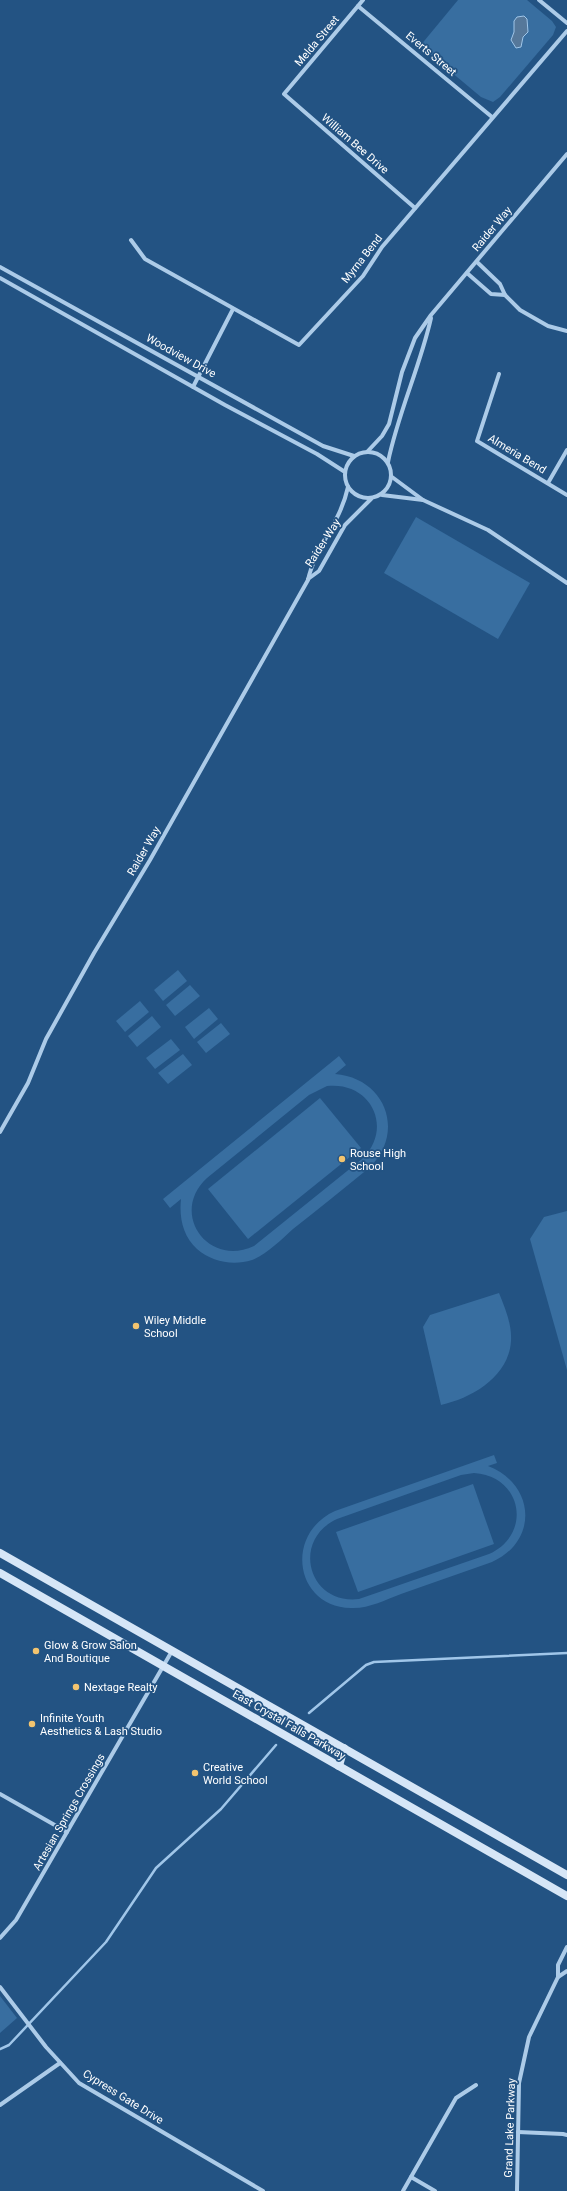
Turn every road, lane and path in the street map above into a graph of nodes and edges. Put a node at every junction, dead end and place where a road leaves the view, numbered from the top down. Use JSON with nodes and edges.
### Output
{"nodes":[{"id":1,"x":363,"y":0,"type":"edge"},
{"id":2,"x":540,"y":0,"type":"edge"},
{"id":3,"x":358,"y":6,"type":"junction"},
{"id":4,"x":567,"y":24,"type":"edge"},
{"id":5,"x":567,"y":31,"type":"edge"},
{"id":6,"x":284,"y":94,"type":"joint"},
{"id":7,"x":492,"y":117,"type":"junction"},
{"id":8,"x":567,"y":154,"type":"edge"},
{"id":9,"x":415,"y":208,"type":"junction"},
{"id":10,"x":131,"y":240,"type":"dead end"},
{"id":11,"x":477,"y":262,"type":"junction"},
{"id":12,"x":0,"y":267,"type":"edge"},
{"id":13,"x":467,"y":273,"type":"junction"},
{"id":14,"x":0,"y":278,"type":"edge"},
{"id":15,"x":505,"y":295,"type":"junction"},
{"id":16,"x":233,"y":309,"type":"junction"},
{"id":17,"x":431,"y":315,"type":"junction"},
{"id":18,"x":567,"y":330,"type":"edge"},
{"id":19,"x":499,"y":374,"type":"dead end"},
{"id":20,"x":199,"y":376,"type":"junction"},
{"id":21,"x":193,"y":387,"type":"junction"},
{"id":22,"x":567,"y":450,"type":"edge"},
{"id":23,"x":367,"y":452,"type":"junction"},
{"id":24,"x":354,"y":456,"type":"junction"},
{"id":25,"x":388,"y":462,"type":"junction"},
{"id":26,"x":345,"y":472,"type":"junction"},
{"id":27,"x":392,"y":477,"type":"junction"},
{"id":28,"x":548,"y":483,"type":"junction"},
{"id":29,"x":348,"y":487,"type":"junction"},
{"id":30,"x":567,"y":494,"type":"edge"},
{"id":31,"x":382,"y":495,"type":"junction"},
{"id":32,"x":371,"y":499,"type":"junction"},
{"id":33,"x":423,"y":500,"type":"junction"},
{"id":34,"x":308,"y":580,"type":"junction"},
{"id":35,"x":567,"y":583,"type":"edge"},
{"id":36,"x":0,"y":1132,"type":"edge"},
{"id":37,"x":1,"y":1556,"type":"edge"},
{"id":38,"x":0,"y":1573,"type":"edge"},
{"id":39,"x":172,"y":1651,"type":"junction"},
{"id":40,"x":164,"y":1666,"type":"junction"},
{"id":41,"x":344,"y":1748,"type":"junction"},
{"id":42,"x":339,"y":1766,"type":"junction"},
{"id":43,"x":0,"y":1794,"type":"edge"},
{"id":44,"x":67,"y":1832,"type":"junction"},
{"id":45,"x":567,"y":1875,"type":"edge"},
{"id":46,"x":567,"y":1896,"type":"edge"},
{"id":47,"x":0,"y":1938,"type":"edge"},
{"id":48,"x":567,"y":1947,"type":"edge"},
{"id":49,"x":567,"y":1971,"type":"edge"},
{"id":50,"x":558,"y":1977,"type":"junction"},
{"id":51,"x":0,"y":1987,"type":"edge"},
{"id":52,"x":60,"y":2063,"type":"junction"},
{"id":53,"x":476,"y":2085,"type":"dead end"},
{"id":54,"x":0,"y":2105,"type":"edge"},
{"id":55,"x":518,"y":2132,"type":"junction"},
{"id":56,"x":567,"y":2135,"type":"edge"},
{"id":57,"x":410,"y":2177,"type":"junction"},
{"id":58,"x":263,"y":2191,"type":"edge"},
{"id":59,"x":403,"y":2191,"type":"edge"},
{"id":60,"x":435,"y":2191,"type":"edge"},
{"id":61,"x":517,"y":2191,"type":"edge"}],
"edges":[{"from":1,"to":3,"type":"street","name":"Melda Street"},
{"from":2,"to":4,"type":"street"},
{"from":3,"to":6,"type":"street","name":"Melda Street"},
{"from":3,"to":7,"type":"street","name":"Everts Street"},
{"from":5,"to":7,"type":"street","name":"Myrna Bend"},
{"from":6,"to":9,"type":"street","name":"William Bee Drive"},
{"from":7,"to":9,"type":"street","name":"Myrna Bend"},
{"from":8,"to":11,"type":"street","name":"Raider Way"},
{"from":9,"to":16,"type":"street","name":"Myrna Bend"},
{"from":10,"to":16,"type":"street","name":"Myrna Bend"},
{"from":11,"to":13,"type":"street","name":"Raider Way"},
{"from":11,"to":15,"type":"street"},
{"from":12,"to":20,"type":"street","name":"Woodview Drive"},
{"from":13,"to":15,"type":"street"},
{"from":13,"to":17,"type":"street","name":"Raider Way"},
{"from":14,"to":21,"type":"street","name":"Woodview Drive"},
{"from":15,"to":18,"type":"street"},
{"from":16,"to":20,"type":"street"},
{"from":17,"to":23,"type":"street","name":"Raider Way"},
{"from":17,"to":25,"type":"street"},
{"from":19,"to":28,"type":"street","name":"Almeria Bend"},
{"from":20,"to":21,"type":"street"},
{"from":20,"to":24,"type":"street","name":"Woodview Drive"},
{"from":21,"to":26,"type":"street","name":"Woodview Drive"},
{"from":22,"to":28,"type":"street"},
{"from":23,"to":24,"type":"street"},
{"from":23,"to":25,"type":"street"},
{"from":24,"to":26,"type":"street"},
{"from":25,"to":27,"type":"street"},
{"from":26,"to":29,"type":"street"},
{"from":27,"to":31,"type":"street"},
{"from":27,"to":33,"type":"street"},
{"from":28,"to":30,"type":"street","name":"Almeria Bend"},
{"from":29,"to":32,"type":"street"},
{"from":29,"to":34,"type":"street","name":"Raider Way"},
{"from":31,"to":32,"type":"street"},
{"from":31,"to":33,"type":"street"},
{"from":32,"to":34,"type":"street","name":"Raider Way"},
{"from":33,"to":35,"type":"street"},
{"from":34,"to":36,"type":"street","name":"Raider Way"},
{"from":37,"to":39,"type":"main road","name":"East Crystal Falls Parkway"},
{"from":38,"to":40,"type":"main road","name":"East Crystal Falls Parkway"},
{"from":39,"to":40,"type":"street","name":"Artesian Springs Crossings"},
{"from":39,"to":41,"type":"main road","name":"East Crystal Falls Parkway"},
{"from":40,"to":42,"type":"main road","name":"East Crystal Falls Parkway"},
{"from":40,"to":44,"type":"street","name":"Artesian Springs Crossings"},
{"from":41,"to":42,"type":"main road"},
{"from":41,"to":45,"type":"main road","name":"East Crystal Falls Parkway"},
{"from":42,"to":46,"type":"main road","name":"East Crystal Falls Parkway"},
{"from":43,"to":44,"type":"street"},
{"from":44,"to":47,"type":"street","name":"Artesian Springs Crossings"},
{"from":48,"to":50,"type":"street","name":"Grand Lake Parkway"},
{"from":49,"to":50,"type":"street"},
{"from":50,"to":55,"type":"street","name":"Grand Lake Parkway"},
{"from":51,"to":52,"type":"street","name":"Cypress Gate Drive"},
{"from":52,"to":54,"type":"street"},
{"from":52,"to":58,"type":"street","name":"Cypress Gate Drive"},
{"from":53,"to":57,"type":"street"},
{"from":55,"to":56,"type":"street"},
{"from":55,"to":61,"type":"street","name":"Grand Lake Parkway"},
{"from":57,"to":59,"type":"street"},
{"from":57,"to":60,"type":"street"}]}
